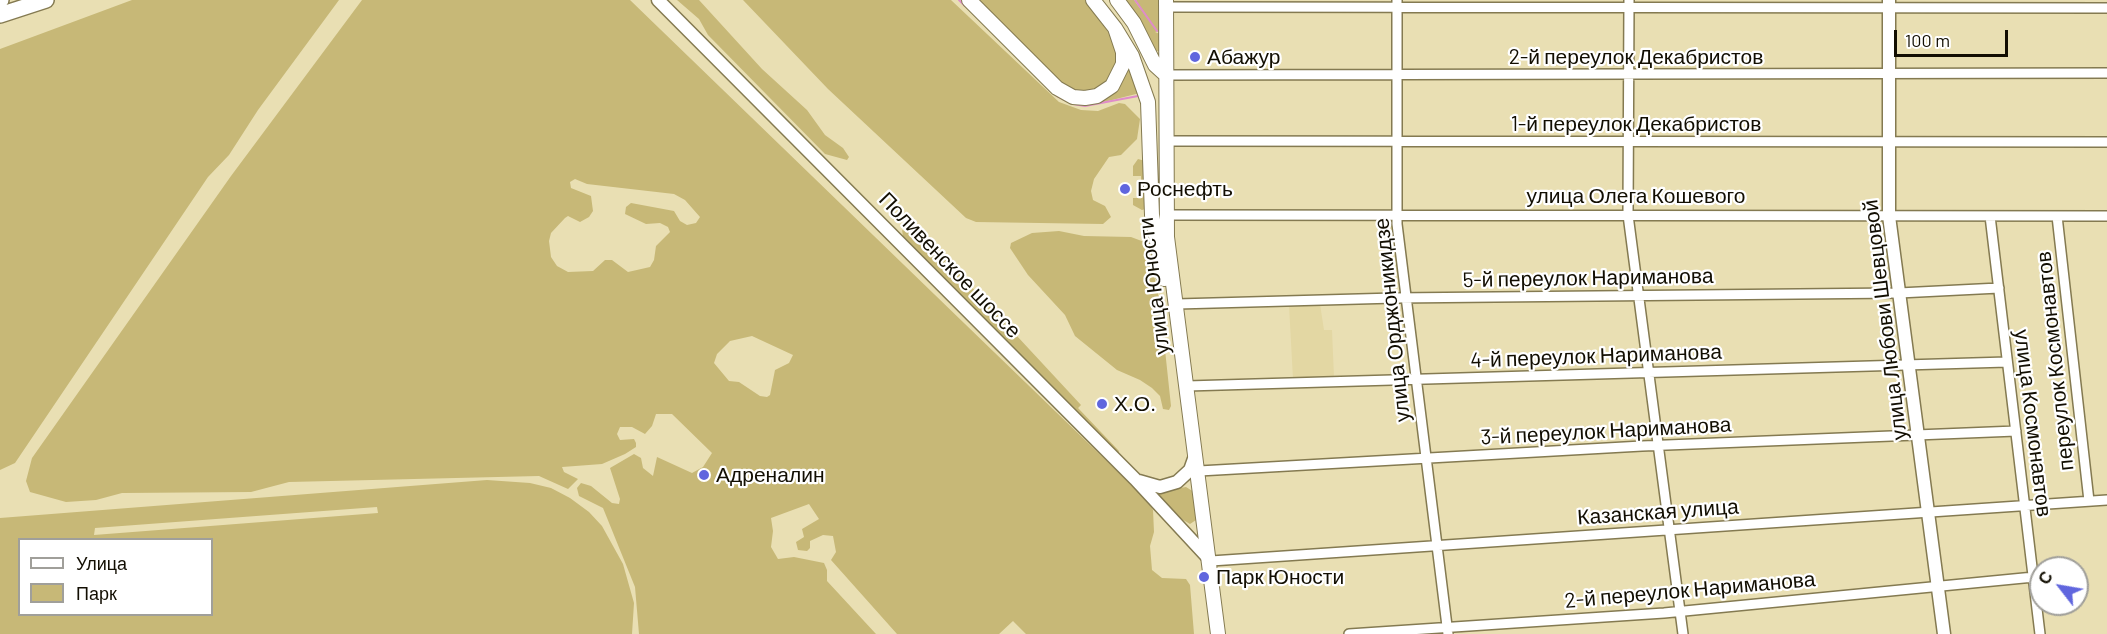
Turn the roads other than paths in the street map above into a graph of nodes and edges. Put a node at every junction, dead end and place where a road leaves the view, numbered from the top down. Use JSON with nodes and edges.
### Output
{"nodes":[{"id":1,"x":46,"y":0,"type":"edge"},
{"id":2,"x":658,"y":0,"type":"edge"},
{"id":3,"x":969,"y":0,"type":"edge"},
{"id":4,"x":1093,"y":0,"type":"edge"},
{"id":5,"x":1117,"y":0,"type":"edge"},
{"id":6,"x":1629,"y":3,"type":"edge"},
{"id":7,"x":1166,"y":4,"type":"edge"},
{"id":8,"x":1397,"y":4,"type":"edge"},
{"id":9,"x":1889,"y":4,"type":"edge"},
{"id":10,"x":2107,"y":8,"type":"edge"},
{"id":11,"x":0,"y":15,"type":"edge"},
{"id":12,"x":1115,"y":28,"type":"junction"},
{"id":13,"x":2107,"y":73,"type":"edge"},
{"id":14,"x":1629,"y":74,"type":"junction"},
{"id":15,"x":1166,"y":75,"type":"junction"},
{"id":16,"x":1889,"y":75,"type":"junction"},
{"id":17,"x":1397,"y":76,"type":"junction"},
{"id":18,"x":1166,"y":141,"type":"junction"},
{"id":19,"x":1629,"y":141,"type":"junction"},
{"id":20,"x":2107,"y":141,"type":"edge"},
{"id":21,"x":1397,"y":143,"type":"junction"},
{"id":22,"x":1889,"y":143,"type":"junction"},
{"id":23,"x":1166,"y":215,"type":"junction"},
{"id":24,"x":1397,"y":215,"type":"junction"},
{"id":25,"x":1628,"y":215,"type":"junction"},
{"id":26,"x":1889,"y":216,"type":"junction"},
{"id":27,"x":1990,"y":216,"type":"junction"},
{"id":28,"x":2057,"y":216,"type":"junction"},
{"id":29,"x":2107,"y":216,"type":"edge"},
{"id":30,"x":1999,"y":288,"type":"junction"},
{"id":31,"x":1899,"y":293,"type":"junction"},
{"id":32,"x":1637,"y":296,"type":"junction"},
{"id":33,"x":1406,"y":298,"type":"junction"},
{"id":34,"x":1177,"y":304,"type":"junction"},
{"id":35,"x":2007,"y":362,"type":"junction"},
{"id":36,"x":1909,"y":365,"type":"junction"},
{"id":37,"x":1648,"y":372,"type":"junction"},
{"id":38,"x":1416,"y":380,"type":"junction"},
{"id":39,"x":1186,"y":386,"type":"junction"},
{"id":40,"x":2016,"y":431,"type":"junction"},
{"id":41,"x":1918,"y":437,"type":"junction"},
{"id":42,"x":1657,"y":446,"type":"junction"},
{"id":43,"x":1196,"y":454,"type":"junction"},
{"id":44,"x":1426,"y":458,"type":"junction"},
{"id":45,"x":1199,"y":471,"type":"junction"},
{"id":46,"x":1135,"y":479,"type":"junction"},
{"id":47,"x":2107,"y":500,"type":"edge"},
{"id":48,"x":2089,"y":501,"type":"junction"},
{"id":49,"x":2025,"y":504,"type":"junction"},
{"id":50,"x":1928,"y":512,"type":"junction"},
{"id":51,"x":1669,"y":530,"type":"junction"},
{"id":52,"x":1437,"y":545,"type":"junction"},
{"id":53,"x":2031,"y":556,"type":"edge"},
{"id":54,"x":1210,"y":561,"type":"junction"},
{"id":55,"x":2029,"y":577,"type":"edge"},
{"id":56,"x":1938,"y":585,"type":"junction"},
{"id":57,"x":1680,"y":612,"type":"junction"},
{"id":58,"x":2038,"y":616,"type":"edge"},
{"id":59,"x":1448,"y":631,"type":"edge"},
{"id":60,"x":1368,"y":633,"type":"edge"},
{"id":61,"x":1218,"y":634,"type":"edge"},
{"id":62,"x":1349,"y":634,"type":"edge"},
{"id":63,"x":1683,"y":634,"type":"edge"},
{"id":64,"x":1944,"y":634,"type":"edge"},
{"id":65,"x":2040,"y":634,"type":"edge"}],
"edges":[{"from":1,"to":11,"type":"highway"},
{"from":2,"to":46,"type":"street","name":"Поливенское шоссе"},
{"from":3,"to":12,"type":"main road"},
{"from":4,"to":12,"type":"main road","name":"улица Юности"},
{"from":5,"to":15,"type":"main road"},
{"from":6,"to":8,"type":"street"},
{"from":6,"to":9,"type":"street"},
{"from":6,"to":14,"type":"street"},
{"from":7,"to":8,"type":"street"},
{"from":7,"to":15,"type":"main road","name":"улица Юности"},
{"from":8,"to":17,"type":"street","name":"улица Орджоникидзе"},
{"from":9,"to":10,"type":"street"},
{"from":9,"to":16,"type":"street","name":"улица Любови Шевцовой"},
{"from":12,"to":39,"type":"main road","name":"улица Юности"},
{"from":13,"to":16,"type":"street","name":"2-й переулок Декабристов"},
{"from":14,"to":16,"type":"street","name":"2-й переулок Декабристов"},
{"from":14,"to":17,"type":"street","name":"2-й переулок Декабристов"},
{"from":14,"to":19,"type":"street"},
{"from":15,"to":17,"type":"street","name":"2-й переулок Декабристов"},
{"from":15,"to":18,"type":"main road","name":"улица Юности"},
{"from":16,"to":22,"type":"street","name":"улица Любови Шевцовой"},
{"from":17,"to":21,"type":"street","name":"улица Орджоникидзе"},
{"from":18,"to":21,"type":"street","name":"1-й переулок Декабристов"},
{"from":18,"to":23,"type":"main road","name":"улица Юности"},
{"from":19,"to":21,"type":"street","name":"1-й переулок Декабристов"},
{"from":19,"to":22,"type":"street","name":"1-й переулок Декабристов"},
{"from":19,"to":25,"type":"street"},
{"from":20,"to":22,"type":"street","name":"1-й переулок Декабристов"},
{"from":21,"to":24,"type":"street","name":"улица Орджоникидзе"},
{"from":22,"to":26,"type":"street","name":"улица Любови Шевцовой"},
{"from":23,"to":24,"type":"street","name":"улица Олега Кошевого"},
{"from":23,"to":34,"type":"main road","name":"улица Юности"},
{"from":24,"to":25,"type":"street","name":"улица Олега Кошевого"},
{"from":24,"to":33,"type":"street","name":"улица Орджоникидзе"},
{"from":25,"to":26,"type":"street","name":"улица Олега Кошевого"},
{"from":25,"to":32,"type":"street"},
{"from":26,"to":27,"type":"street","name":"улица Олега Кошевого"},
{"from":26,"to":31,"type":"street","name":"улица Любови Шевцовой"},
{"from":27,"to":28,"type":"street","name":"улица Олега Кошевого"},
{"from":27,"to":30,"type":"street","name":"улица Космонавтов"},
{"from":28,"to":29,"type":"street","name":"улица Олега Кошевого"},
{"from":28,"to":48,"type":"street","name":"переулок Космонавтов"},
{"from":30,"to":31,"type":"street","name":"5-й переулок Нариманова"},
{"from":30,"to":35,"type":"street","name":"улица Космонавтов"},
{"from":31,"to":32,"type":"street","name":"5-й переулок Нариманова"},
{"from":31,"to":36,"type":"street","name":"улица Любови Шевцовой"},
{"from":32,"to":33,"type":"street","name":"5-й переулок Нариманова"},
{"from":32,"to":37,"type":"street"},
{"from":33,"to":34,"type":"street","name":"5-й переулок Нариманова"},
{"from":33,"to":38,"type":"street","name":"улица Орджоникидзе"},
{"from":34,"to":39,"type":"main road","name":"улица Юности"},
{"from":35,"to":36,"type":"street","name":"4-й переулок Нариманова"},
{"from":35,"to":40,"type":"street","name":"улица Космонавтов"},
{"from":36,"to":37,"type":"street","name":"4-й переулок Нариманова"},
{"from":36,"to":41,"type":"street","name":"улица Любови Шевцовой"},
{"from":37,"to":38,"type":"street","name":"4-й переулок Нариманова"},
{"from":37,"to":42,"type":"street"},
{"from":38,"to":39,"type":"street","name":"4-й переулок Нариманова"},
{"from":38,"to":44,"type":"street","name":"улица Орджоникидзе"},
{"from":39,"to":43,"type":"main road","name":"улица Юности"},
{"from":40,"to":41,"type":"street","name":"3-й переулок Нариманова"},
{"from":40,"to":49,"type":"street","name":"улица Космонавтов"},
{"from":41,"to":42,"type":"street","name":"3-й переулок Нариманова"},
{"from":41,"to":50,"type":"street","name":"улица Любови Шевцовой"},
{"from":42,"to":44,"type":"street","name":"3-й переулок Нариманова"},
{"from":42,"to":51,"type":"street"},
{"from":43,"to":45,"type":"main road","name":"улица Юности"},
{"from":43,"to":46,"type":"street"},
{"from":44,"to":45,"type":"street","name":"3-й переулок Нариманова"},
{"from":44,"to":52,"type":"street","name":"улица Орджоникидзе"},
{"from":45,"to":54,"type":"main road","name":"улица Юности"},
{"from":46,"to":54,"type":"street","name":"Поливенское шоссе"},
{"from":47,"to":48,"type":"street","name":"Казанская улица"},
{"from":48,"to":49,"type":"street","name":"Казанская улица"},
{"from":49,"to":50,"type":"street","name":"Казанская улица"},
{"from":49,"to":53,"type":"street","name":"улица Космонавтов"},
{"from":50,"to":51,"type":"street","name":"Казанская улица"},
{"from":50,"to":56,"type":"street","name":"улица Любови Шевцовой"},
{"from":51,"to":52,"type":"street","name":"Казанская улица"},
{"from":51,"to":57,"type":"street"},
{"from":52,"to":54,"type":"street","name":"Казанская улица"},
{"from":52,"to":59,"type":"street","name":"улица Орджоникидзе"},
{"from":54,"to":61,"type":"main road","name":"улица Юности"},
{"from":55,"to":56,"type":"street","name":"2-й переулок Нариманова"},
{"from":56,"to":57,"type":"street","name":"2-й переулок Нариманова"},
{"from":56,"to":64,"type":"street","name":"улица Любови Шевцовой"},
{"from":57,"to":59,"type":"street","name":"2-й переулок Нариманова"},
{"from":57,"to":63,"type":"street"},
{"from":58,"to":65,"type":"street","name":"улица Космонавтов"},
{"from":59,"to":60,"type":"street","name":"2-й переулок Нариманова"},
{"from":60,"to":62,"type":"street","name":"2-й переулок Нариманова"}]}
